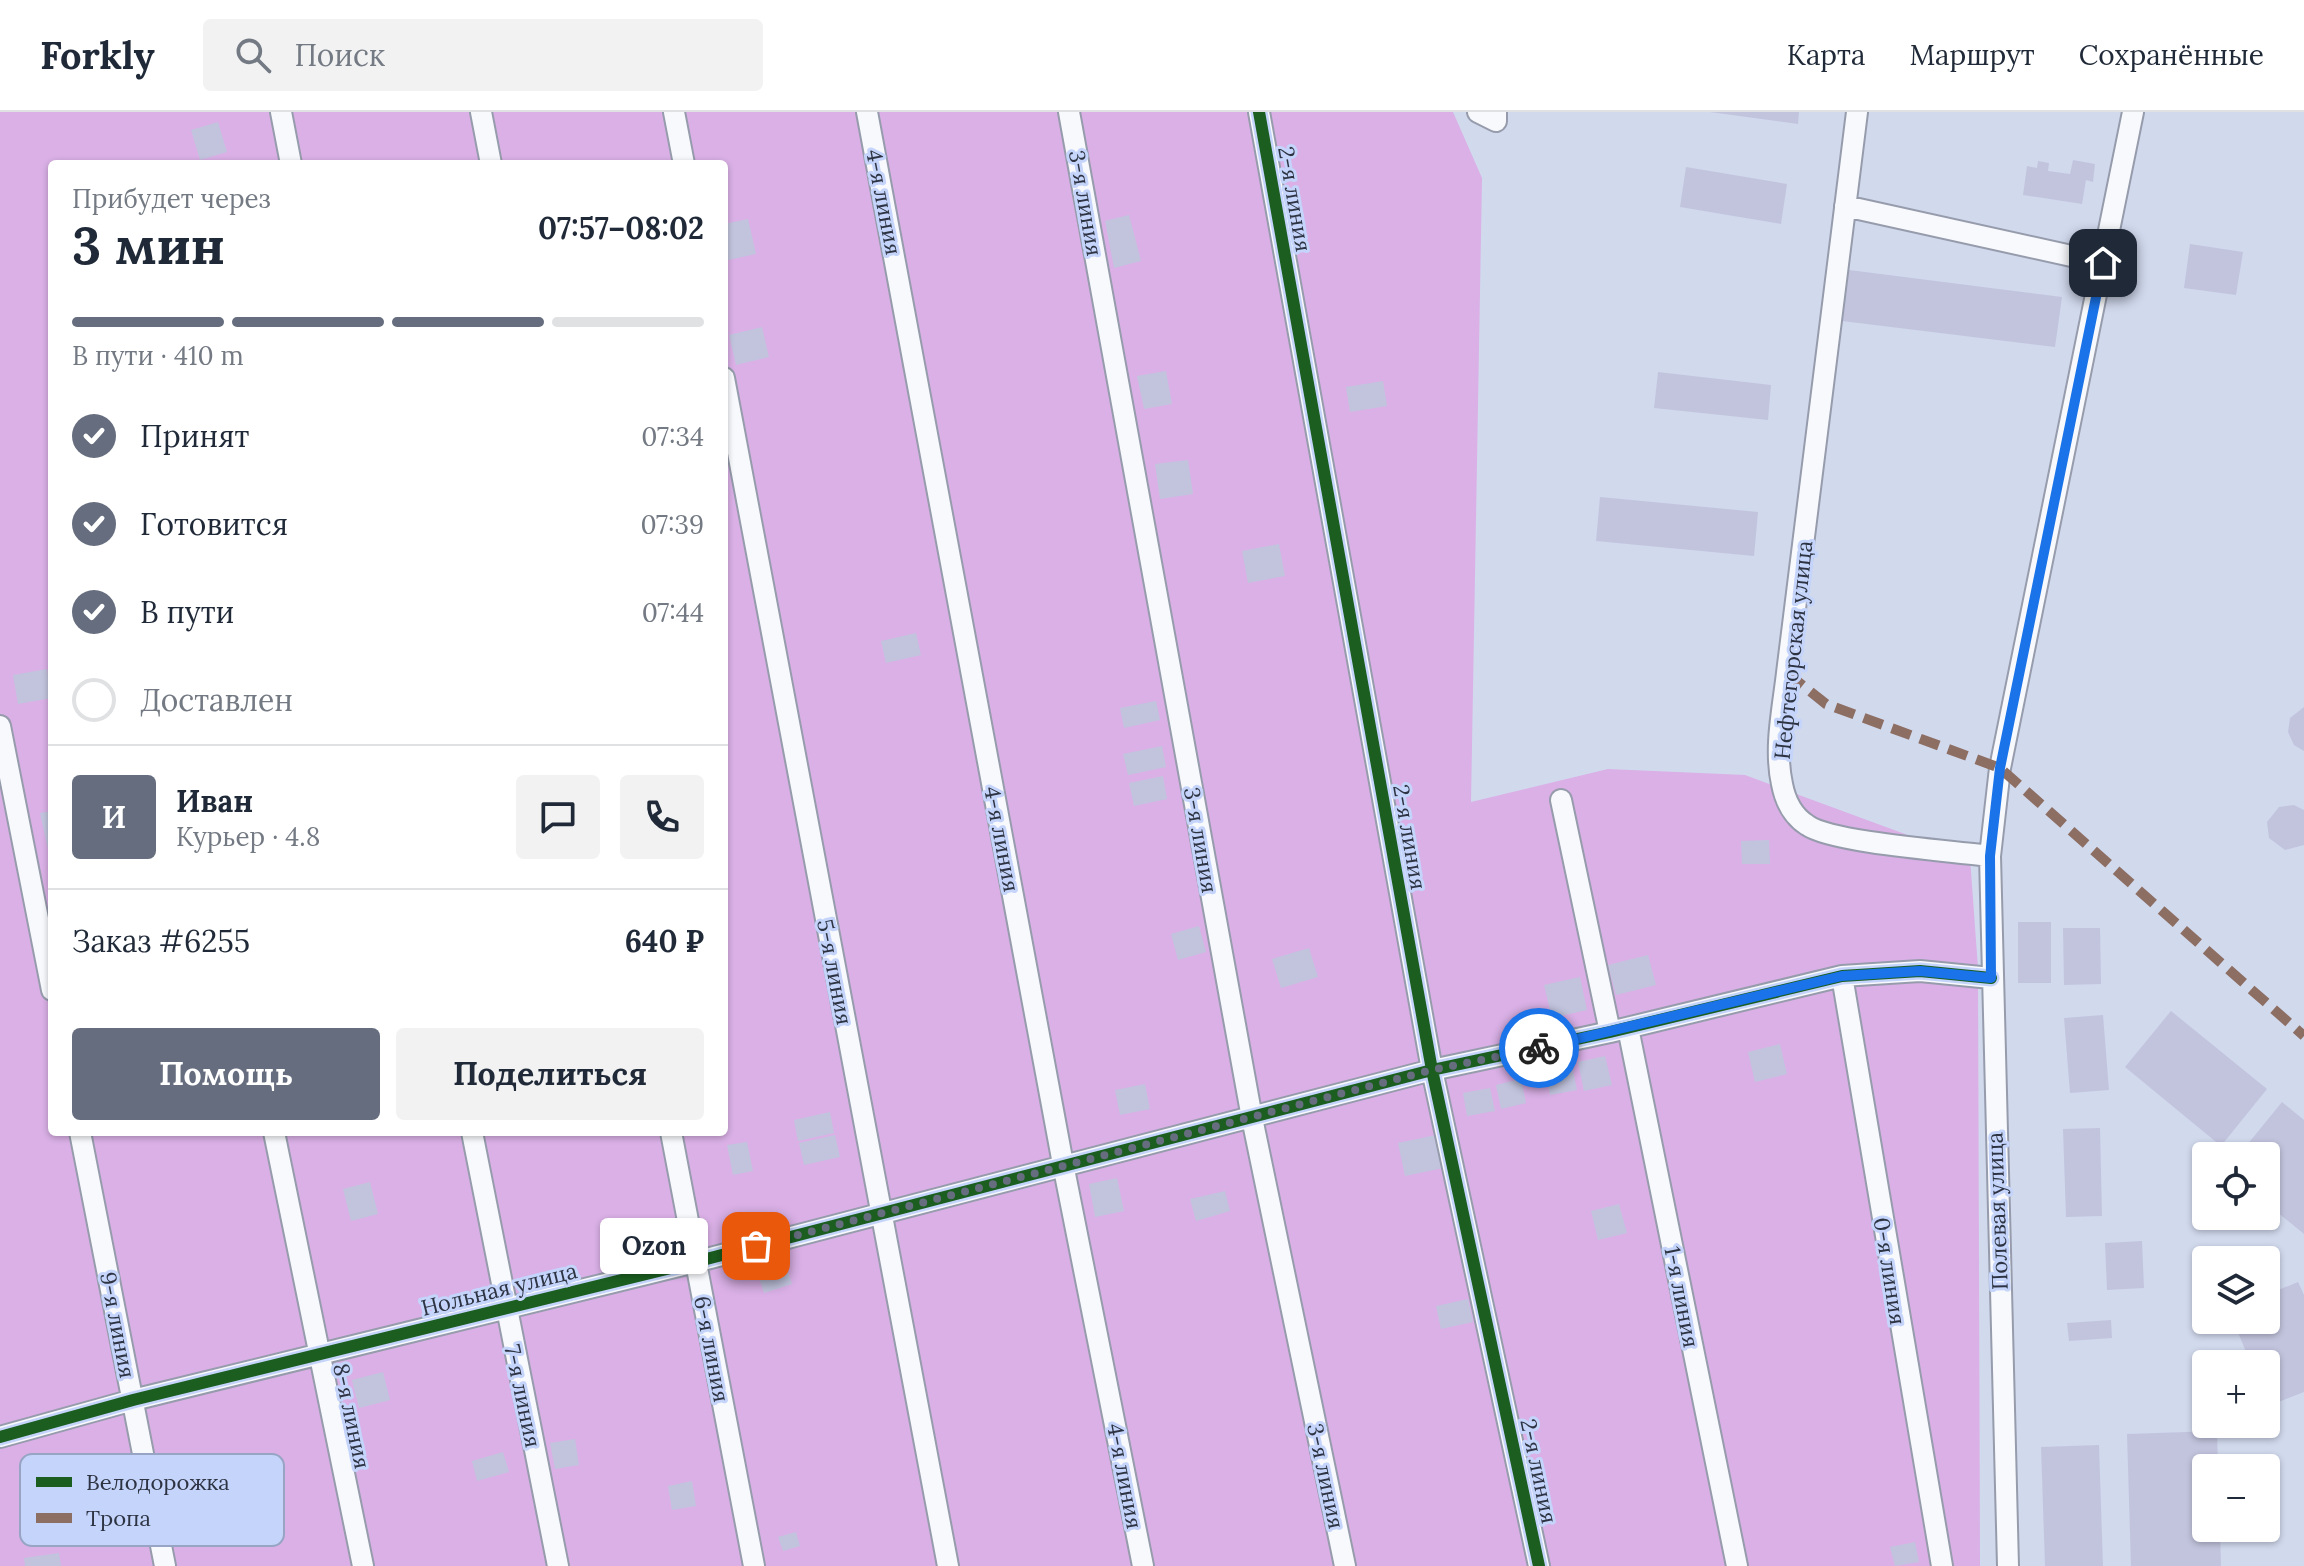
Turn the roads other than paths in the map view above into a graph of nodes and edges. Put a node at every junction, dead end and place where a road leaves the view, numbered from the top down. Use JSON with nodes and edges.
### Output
{"nodes":[{"id":1,"x":281,"y":112,"type":"edge"},
{"id":2,"x":481,"y":112,"type":"edge"},
{"id":3,"x":674,"y":112,"type":"edge"},
{"id":4,"x":867,"y":112,"type":"edge"},
{"id":5,"x":1069,"y":112,"type":"edge"},
{"id":6,"x":1259,"y":112,"type":"edge"},
{"id":7,"x":1857,"y":112,"type":"edge"},
{"id":8,"x":2133,"y":112,"type":"edge"},
{"id":9,"x":290,"y":160,"type":"edge"},
{"id":10,"x":490,"y":160,"type":"edge"},
{"id":11,"x":683,"y":160,"type":"edge"},
{"id":12,"x":1845,"y":206,"type":"junction"},
{"id":13,"x":2103,"y":263,"type":"junction"},
{"id":14,"x":728,"y":400,"type":"edge"},
{"id":15,"x":0,"y":726,"type":"edge"},
{"id":16,"x":1561,"y":800,"type":"dead end"},
{"id":17,"x":1990,"y":856,"type":"junction"},
{"id":18,"x":48,"y":970,"type":"edge"},
{"id":19,"x":1842,"y":976,"type":"junction"},
{"id":20,"x":1991,"y":978,"type":"junction"},
{"id":21,"x":1619,"y":1030,"type":"junction"},
{"id":22,"x":1432,"y":1070,"type":"junction"},
{"id":23,"x":1252,"y":1118,"type":"junction"},
{"id":24,"x":81,"y":1136,"type":"edge"},
{"id":25,"x":275,"y":1136,"type":"edge"},
{"id":26,"x":473,"y":1136,"type":"edge"},
{"id":27,"x":672,"y":1136,"type":"edge"},
{"id":28,"x":1063,"y":1164,"type":"junction"},
{"id":29,"x":879,"y":1213,"type":"junction"},
{"id":30,"x":695,"y":1262,"type":"junction"},
{"id":31,"x":504,"y":1307,"type":"junction"},
{"id":32,"x":319,"y":1355,"type":"junction"},
{"id":33,"x":133,"y":1400,"type":"junction"},
{"id":34,"x":0,"y":1437,"type":"edge"},
{"id":35,"x":143,"y":1454,"type":"edge"},
{"id":36,"x":161,"y":1546,"type":"edge"},
{"id":37,"x":165,"y":1566,"type":"edge"},
{"id":38,"x":363,"y":1566,"type":"edge"},
{"id":39,"x":558,"y":1566,"type":"edge"},
{"id":40,"x":754,"y":1566,"type":"edge"},
{"id":41,"x":948,"y":1566,"type":"edge"},
{"id":42,"x":1143,"y":1566,"type":"edge"},
{"id":43,"x":1345,"y":1566,"type":"edge"},
{"id":44,"x":1539,"y":1566,"type":"edge"},
{"id":45,"x":1737,"y":1566,"type":"edge"},
{"id":46,"x":1942,"y":1566,"type":"edge"},
{"id":47,"x":2008,"y":1566,"type":"edge"}],
"edges":[{"from":1,"to":9,"type":"street"},
{"from":2,"to":10,"type":"street"},
{"from":3,"to":11,"type":"street"},
{"from":4,"to":28,"type":"street","name":"4-я линия"},
{"from":5,"to":23,"type":"street","name":"3-я линия"},
{"from":6,"to":22,"type":"street","name":"2-я линия"},
{"from":7,"to":12,"type":"street","name":"Нефтегорская улица"},
{"from":8,"to":13,"type":"street"},
{"from":12,"to":13,"type":"street"},
{"from":12,"to":17,"type":"street","name":"Нефтегорская улица"},
{"from":13,"to":17,"type":"street"},
{"from":14,"to":29,"type":"street","name":"5-я линия"},
{"from":15,"to":18,"type":"street"},
{"from":16,"to":21,"type":"street","name":"1-я линия"},
{"from":17,"to":20,"type":"street","name":"Полевая улица"},
{"from":19,"to":20,"type":"street","name":"Нольная улица"},
{"from":19,"to":21,"type":"street","name":"Нольная улица"},
{"from":19,"to":46,"type":"street","name":"0-я линия"},
{"from":20,"to":47,"type":"street","name":"Полевая улица"},
{"from":21,"to":22,"type":"street","name":"Нольная улица"},
{"from":21,"to":45,"type":"street","name":"1-я линия"},
{"from":22,"to":23,"type":"street","name":"Нольная улица"},
{"from":22,"to":44,"type":"street","name":"2-я линия"},
{"from":23,"to":28,"type":"street","name":"Нольная улица"},
{"from":23,"to":43,"type":"street","name":"3-я линия"},
{"from":24,"to":33,"type":"street","name":"9-я линия"},
{"from":25,"to":32,"type":"street","name":"8-я линия"},
{"from":26,"to":31,"type":"street","name":"7-я линия"},
{"from":27,"to":30,"type":"street","name":"6-я линия"},
{"from":28,"to":29,"type":"street","name":"Нольная улица"},
{"from":28,"to":42,"type":"street","name":"4-я линия"},
{"from":29,"to":30,"type":"street","name":"Нольная улица"},
{"from":29,"to":41,"type":"street","name":"5-я линия"},
{"from":30,"to":31,"type":"street","name":"Нольная улица"},
{"from":30,"to":40,"type":"street","name":"6-я линия"},
{"from":31,"to":32,"type":"street","name":"Нольная улица"},
{"from":31,"to":39,"type":"street","name":"7-я линия"},
{"from":32,"to":33,"type":"street","name":"Нольная улица"},
{"from":32,"to":38,"type":"street","name":"8-я линия"},
{"from":33,"to":34,"type":"street","name":"Нольная улица"},
{"from":33,"to":35,"type":"street","name":"9-я линия"},
{"from":36,"to":37,"type":"street","name":"9-я линия"}]}
